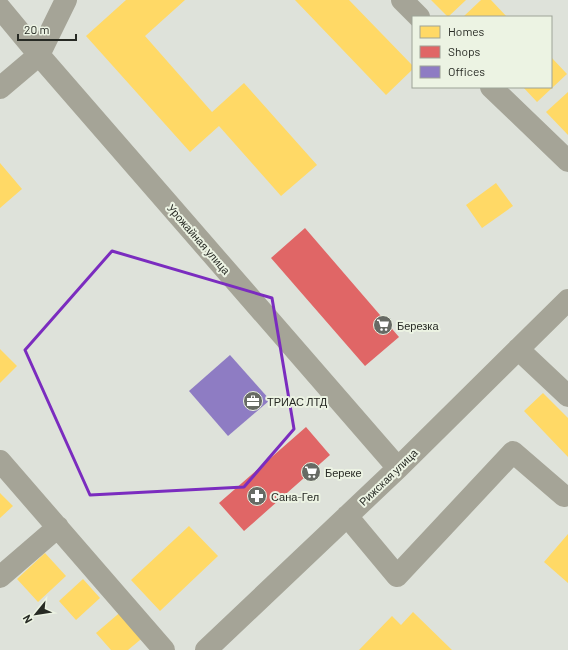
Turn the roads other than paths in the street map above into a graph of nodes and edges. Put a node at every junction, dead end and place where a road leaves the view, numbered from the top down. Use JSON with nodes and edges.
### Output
{"nodes":[{"id":1,"x":66,"y":0,"type":"edge"},
{"id":2,"x":402,"y":0,"type":"edge"},
{"id":3,"x":0,"y":8,"type":"edge"},
{"id":4,"x":418,"y":16,"type":"edge"},
{"id":5,"x":39,"y":55,"type":"junction"},
{"id":6,"x":0,"y":88,"type":"edge"},
{"id":7,"x":492,"y":88,"type":"edge"},
{"id":8,"x":568,"y":161,"type":"edge"},
{"id":9,"x":568,"y":300,"type":"edge"},
{"id":10,"x":518,"y":349,"type":"junction"},
{"id":11,"x":568,"y":396,"type":"edge"},
{"id":12,"x":0,"y":461,"type":"edge"},
{"id":13,"x":398,"y":468,"type":"junction"},
{"id":14,"x":564,"y":496,"type":"dead end"},
{"id":15,"x":347,"y":516,"type":"junction"},
{"id":16,"x":58,"y":527,"type":"junction"},
{"id":17,"x":0,"y":577,"type":"edge"},
{"id":18,"x":164,"y":650,"type":"edge"},
{"id":19,"x":206,"y":650,"type":"edge"}],
"edges":[{"from":1,"to":5,"type":"street"},
{"from":2,"to":4,"type":"street"},
{"from":3,"to":5,"type":"street","name":"Урожайная улица"},
{"from":5,"to":6,"type":"street"},
{"from":5,"to":13,"type":"street","name":"Урожайная улица"},
{"from":7,"to":8,"type":"street"},
{"from":9,"to":10,"type":"street","name":"Рижская улица"},
{"from":10,"to":11,"type":"street"},
{"from":10,"to":13,"type":"street","name":"Рижская улица"},
{"from":12,"to":16,"type":"street"},
{"from":13,"to":15,"type":"street","name":"Рижская улица"},
{"from":14,"to":15,"type":"street"},
{"from":15,"to":19,"type":"street","name":"Рижская улица"},
{"from":16,"to":17,"type":"street"},
{"from":16,"to":18,"type":"street"}]}
